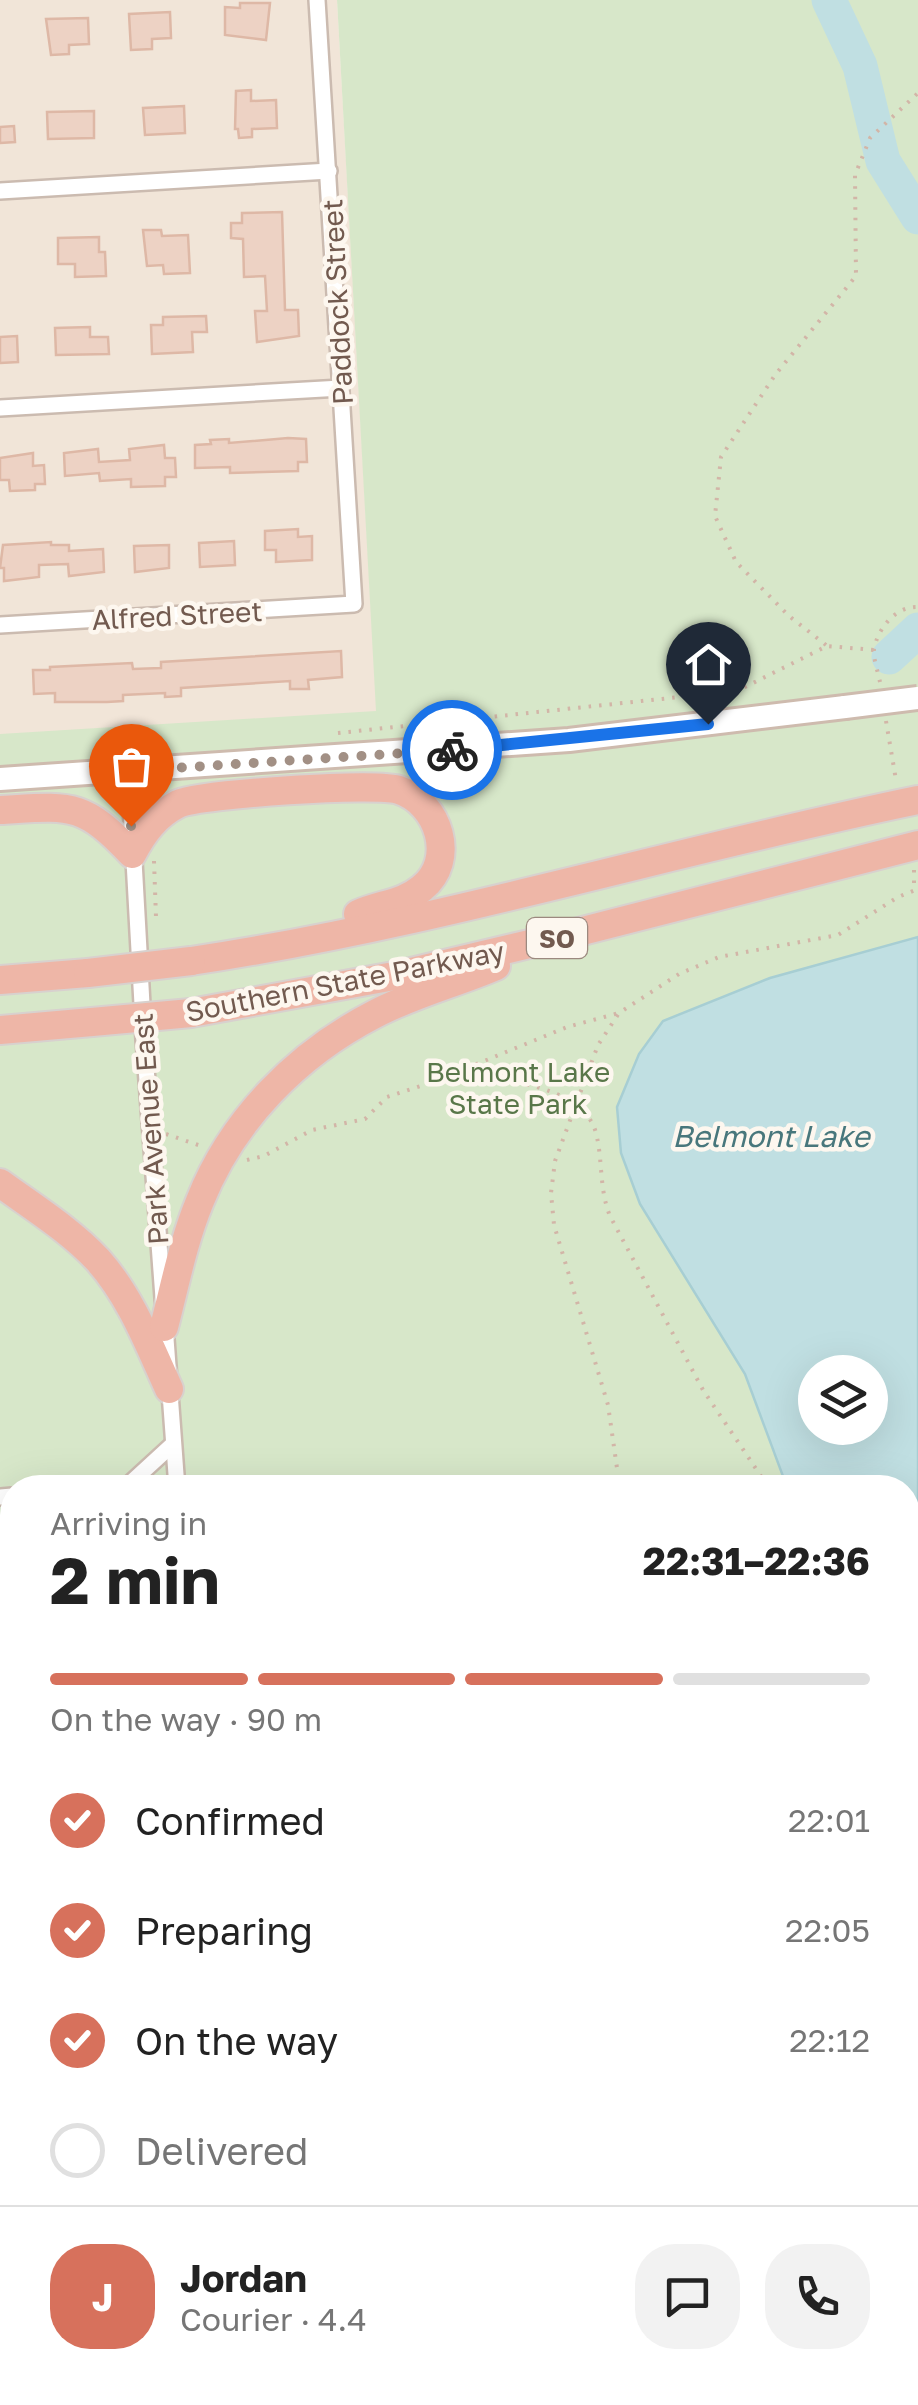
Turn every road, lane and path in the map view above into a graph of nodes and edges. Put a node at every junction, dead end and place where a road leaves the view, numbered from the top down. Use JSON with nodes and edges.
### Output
{"nodes":[{"id":1,"x":317,"y":0,"type":"edge"},
{"id":2,"x":918,"y":93,"type":"edge"},
{"id":3,"x":329,"y":171,"type":"junction"},
{"id":4,"x":0,"y":191,"type":"edge"},
{"id":5,"x":341,"y":388,"type":"junction"},
{"id":6,"x":0,"y":408,"type":"edge"},
{"id":7,"x":354,"y":604,"type":"joint"},
{"id":8,"x":0,"y":626,"type":"edge"},
{"id":9,"x":827,"y":646,"type":"junction"},
{"id":10,"x":874,"y":650,"type":"dead end"},
{"id":11,"x":918,"y":698,"type":"edge"},
{"id":12,"x":330,"y":734,"type":"dead end"},
{"id":13,"x":129,"y":771,"type":"junction"},
{"id":14,"x":0,"y":779,"type":"edge"},
{"id":15,"x":918,"y":800,"type":"edge"},
{"id":16,"x":0,"y":810,"type":"edge"},
{"id":17,"x":132,"y":854,"type":"junction"},
{"id":18,"x":916,"y":858,"type":"edge"},
{"id":19,"x":916,"y":889,"type":"edge"},
{"id":20,"x":563,"y":936,"type":"junction"},
{"id":21,"x":292,"y":945,"type":"junction"},
{"id":22,"x":0,"y":968,"type":"edge"},
{"id":23,"x":41,"y":977,"type":"junction"},
{"id":24,"x":0,"y":980,"type":"edge"},
{"id":25,"x":619,"y":1013,"type":"junction"},
{"id":26,"x":0,"y":1030,"type":"edge"},
{"id":27,"x":450,"y":1076,"type":"junction"},
{"id":28,"x":576,"y":1102,"type":"junction"},
{"id":29,"x":232,"y":1158,"type":"dead end"},
{"id":30,"x":0,"y":1183,"type":"edge"},
{"id":31,"x":164,"y":1327,"type":"junction"},
{"id":32,"x":169,"y":1389,"type":"junction"},
{"id":33,"x":174,"y":1444,"type":"junction"},
{"id":34,"x":142,"y":1475,"type":"edge"},
{"id":35,"x":176,"y":1475,"type":"edge"},
{"id":36,"x":618,"y":1475,"type":"edge"},
{"id":37,"x":761,"y":1475,"type":"edge"}],
"edges":[{"from":1,"to":3,"type":"street","name":"Paddock Street"},
{"from":2,"to":9,"type":"path"},
{"from":3,"to":4,"type":"street"},
{"from":3,"to":5,"type":"street","name":"Paddock Street"},
{"from":5,"to":6,"type":"street"},
{"from":5,"to":7,"type":"street","name":"Paddock Street"},
{"from":7,"to":8,"type":"street","name":"Alfred Street"},
{"from":9,"to":10,"type":"path"},
{"from":9,"to":12,"type":"path"},
{"from":11,"to":13,"type":"street","bridge":true},
{"from":13,"to":14,"type":"street"},
{"from":13,"to":17,"type":"street","name":"Park Avenue East"},
{"from":15,"to":21,"type":"highway","name":"Southern State Parkway","number":"SO"},
{"from":16,"to":17,"type":"highway"},
{"from":17,"to":21,"type":"highway"},
{"from":17,"to":31,"type":"street","name":"Park Avenue East"},
{"from":18,"to":19,"type":"path"},
{"from":18,"to":20,"type":"highway","name":"Southern State Parkway","number":"SO"},
{"from":19,"to":25,"type":"path"},
{"from":20,"to":26,"type":"highway","name":"Southern State Parkway","number":"SO","bridge":true},
{"from":20,"to":31,"type":"highway"},
{"from":21,"to":23,"type":"highway","name":"Southern State Parkway","number":"SO","bridge":true},
{"from":22,"to":23,"type":"highway"},
{"from":23,"to":24,"type":"highway","name":"Southern State Parkway","number":"SO"},
{"from":25,"to":27,"type":"path"},
{"from":25,"to":28,"type":"path"},
{"from":27,"to":28,"type":"path"},
{"from":27,"to":29,"type":"path"},
{"from":28,"to":36,"type":"path"},
{"from":28,"to":37,"type":"path"},
{"from":30,"to":32,"type":"highway"},
{"from":31,"to":32,"type":"street","name":"Park Avenue East"},
{"from":32,"to":33,"type":"street","name":"Park Avenue East"},
{"from":33,"to":34,"type":"street"},
{"from":33,"to":35,"type":"street","name":"Park Avenue East"}]}
